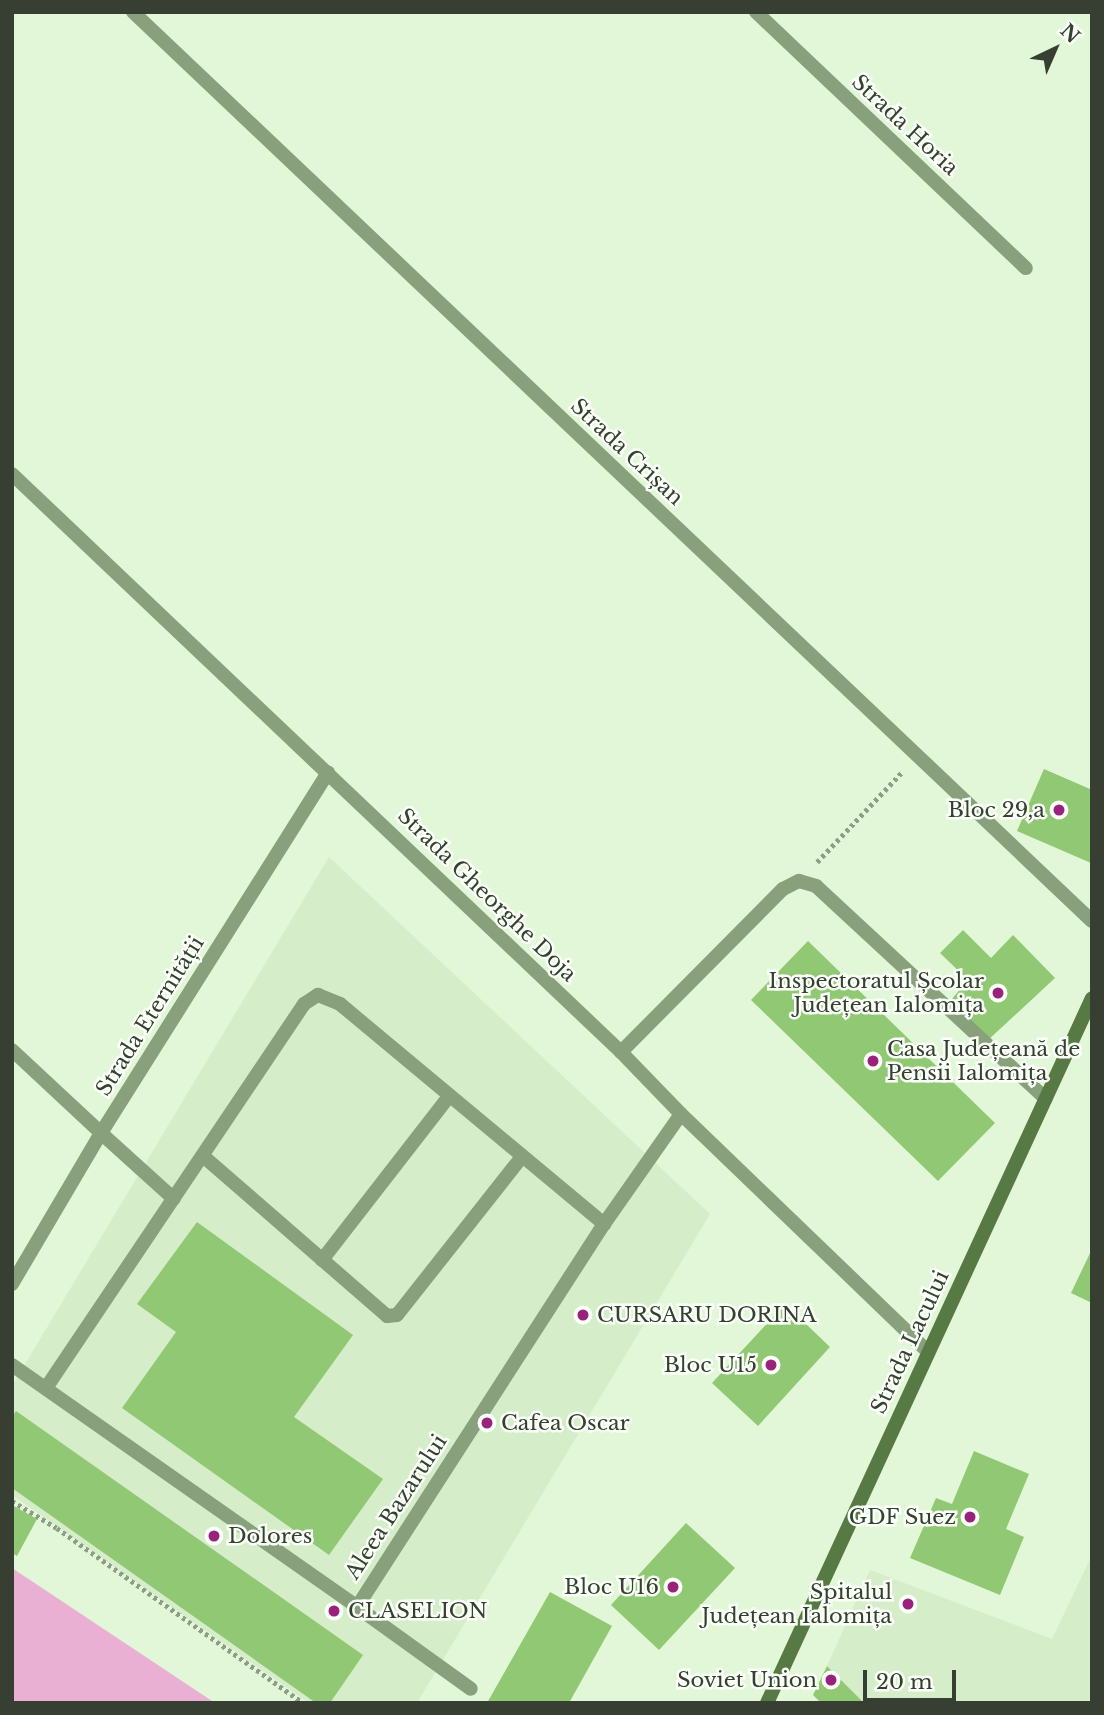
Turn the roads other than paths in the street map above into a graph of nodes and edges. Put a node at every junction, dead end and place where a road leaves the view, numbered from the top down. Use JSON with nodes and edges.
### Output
{"nodes":[{"id":1,"x":133,"y":12,"type":"edge"},
{"id":2,"x":756,"y":12,"type":"edge"},
{"id":3,"x":1026,"y":268,"type":"dead end"},
{"id":4,"x":12,"y":474,"type":"edge"},
{"id":5,"x":328,"y":772,"type":"junction"},
{"id":6,"x":1092,"y":921,"type":"edge"},
{"id":7,"x":1092,"y":998,"type":"edge"},
{"id":8,"x":12,"y":1049,"type":"edge"},
{"id":9,"x":621,"y":1052,"type":"junction"},
{"id":10,"x":449,"y":1096,"type":"junction"},
{"id":11,"x":1045,"y":1099,"type":"junction"},
{"id":12,"x":681,"y":1114,"type":"junction"},
{"id":13,"x":101,"y":1133,"type":"junction"},
{"id":14,"x":204,"y":1156,"type":"junction"},
{"id":15,"x":522,"y":1157,"type":"junction"},
{"id":16,"x":174,"y":1199,"type":"junction"},
{"id":17,"x":604,"y":1224,"type":"junction"},
{"id":18,"x":322,"y":1260,"type":"junction"},
{"id":19,"x":12,"y":1284,"type":"edge"},
{"id":20,"x":928,"y":1352,"type":"junction"},
{"id":21,"x":12,"y":1364,"type":"edge"},
{"id":22,"x":46,"y":1388,"type":"junction"},
{"id":23,"x":357,"y":1607,"type":"junction"},
{"id":24,"x":471,"y":1689,"type":"dead end"},
{"id":25,"x":767,"y":1703,"type":"edge"}],
"edges":[{"from":1,"to":6,"type":"street","name":"Strada Crișan"},
{"from":2,"to":3,"type":"street","name":"Strada Horia"},
{"from":4,"to":5,"type":"street","name":"Strada Gheorghe Doja"},
{"from":5,"to":9,"type":"street","name":"Strada Gheorghe Doja"},
{"from":5,"to":13,"type":"street","name":"Strada Eternității"},
{"from":7,"to":11,"type":"street","name":"Strada Lacului"},
{"from":8,"to":13,"type":"street"},
{"from":9,"to":11,"type":"street"},
{"from":9,"to":12,"type":"street","name":"Strada Gheorghe Doja"},
{"from":10,"to":14,"type":"street"},
{"from":10,"to":15,"type":"street"},
{"from":10,"to":18,"type":"street"},
{"from":11,"to":20,"type":"street","name":"Strada Lacului"},
{"from":12,"to":17,"type":"street","name":"Aleea Bazarului"},
{"from":12,"to":20,"type":"street","name":"Strada Gheorghe Doja"},
{"from":13,"to":16,"type":"street"},
{"from":13,"to":19,"type":"street","name":"Strada Eternității"},
{"from":14,"to":16,"type":"street"},
{"from":14,"to":18,"type":"street"},
{"from":15,"to":17,"type":"street"},
{"from":15,"to":18,"type":"street"},
{"from":16,"to":22,"type":"street"},
{"from":17,"to":23,"type":"street","name":"Aleea Bazarului"},
{"from":20,"to":25,"type":"street","name":"Strada Lacului"},
{"from":21,"to":22,"type":"street","name":"Aleea Bazarului"},
{"from":22,"to":23,"type":"street","name":"Aleea Bazarului"},
{"from":23,"to":24,"type":"street"}]}
